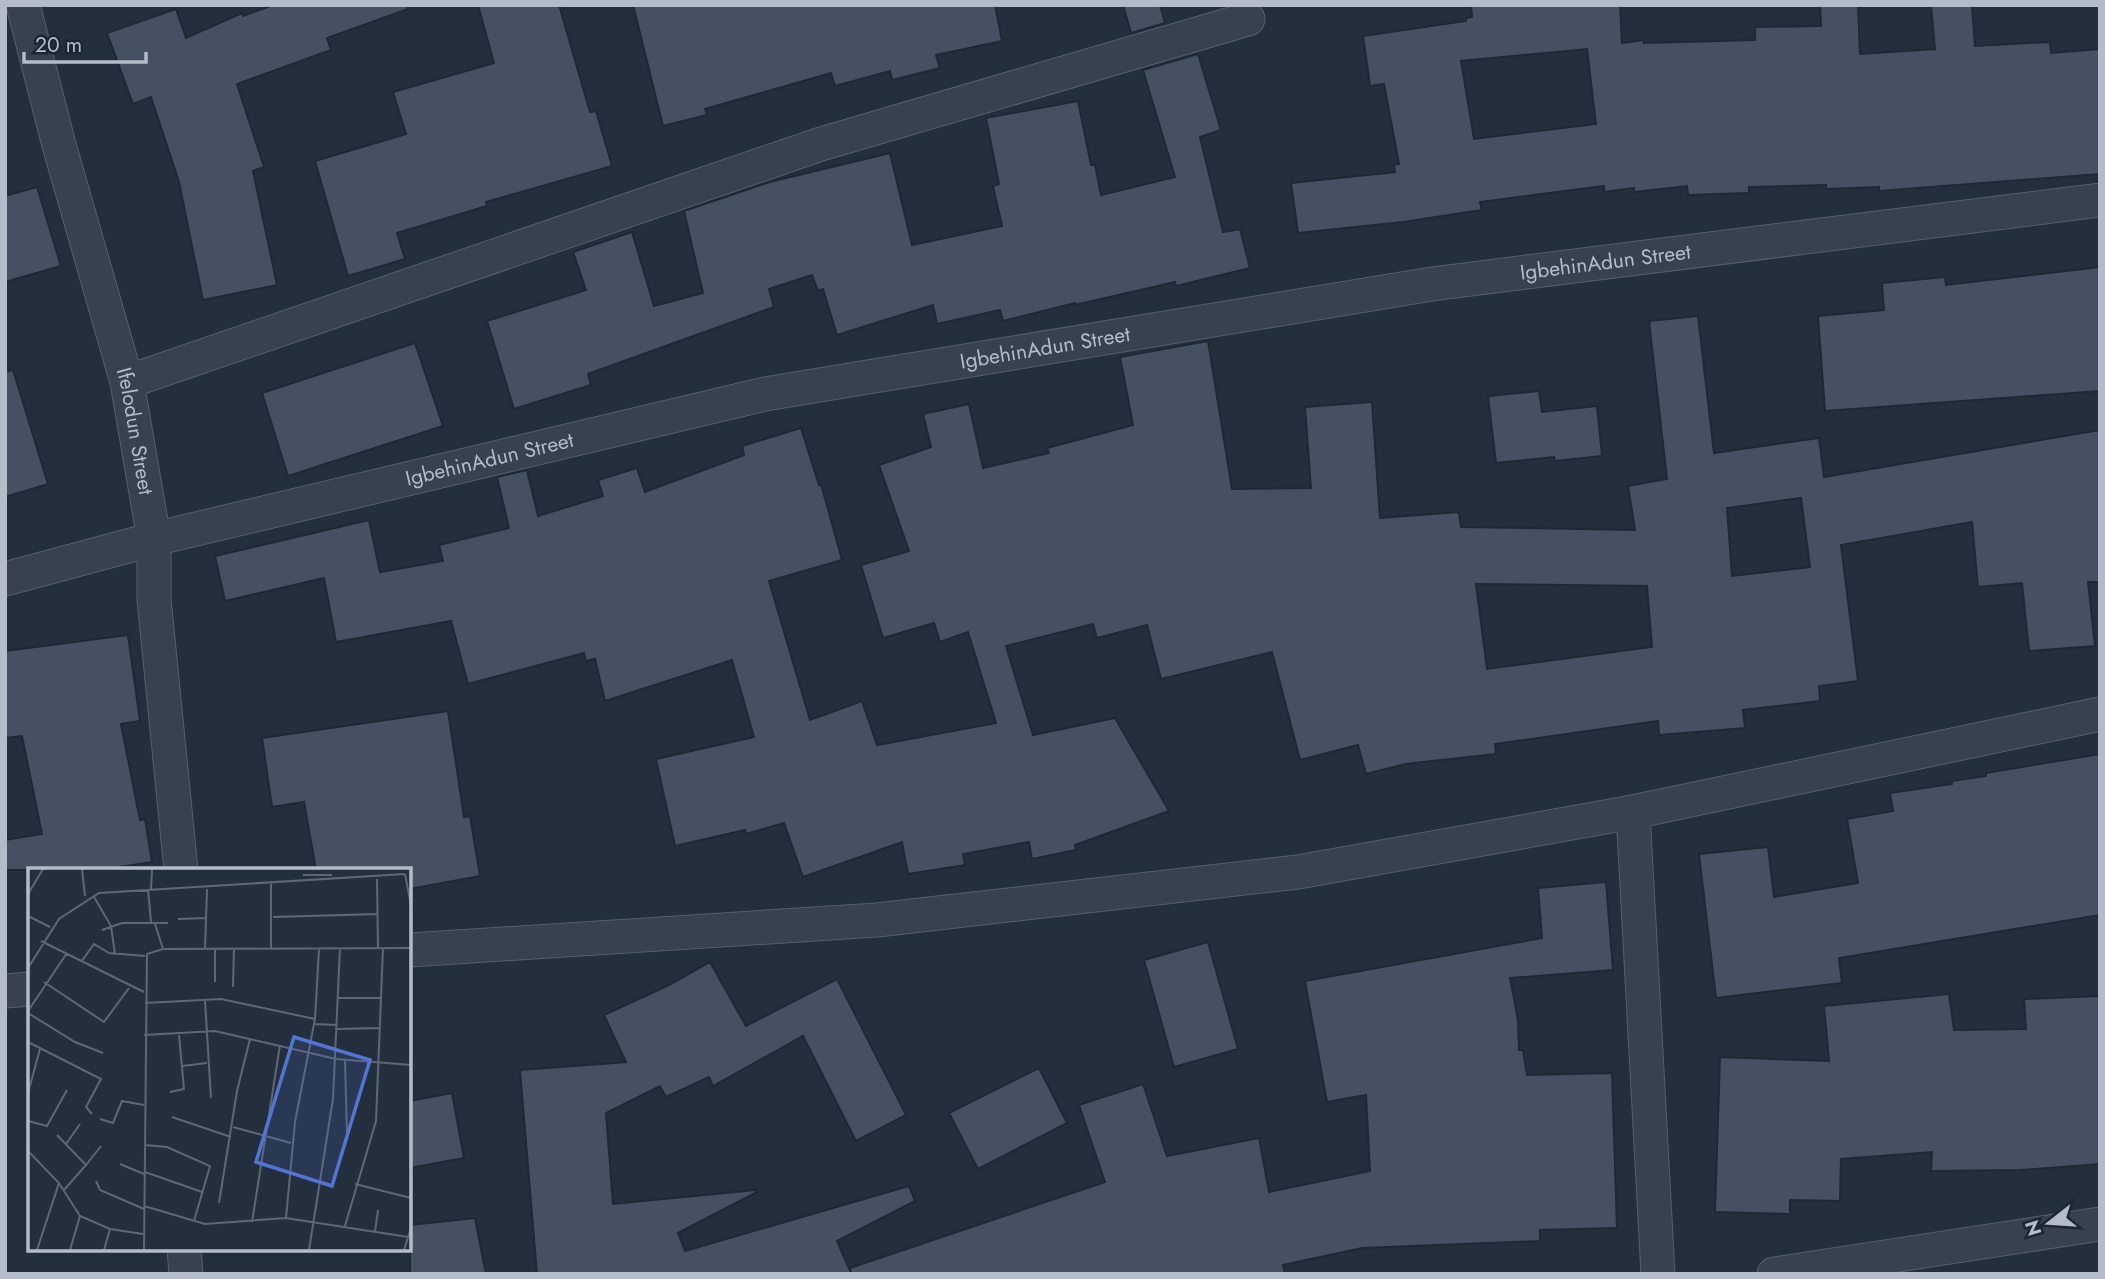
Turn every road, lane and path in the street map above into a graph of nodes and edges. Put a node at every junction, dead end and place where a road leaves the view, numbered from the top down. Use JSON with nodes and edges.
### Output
{"nodes":[{"id":1,"x":23,"y":5,"type":"edge"},
{"id":2,"x":1248,"y":19,"type":"dead end"},
{"id":3,"x":2100,"y":200,"type":"edge"},
{"id":4,"x":127,"y":382,"type":"junction"},
{"id":5,"x":154,"y":539,"type":"junction"},
{"id":6,"x":5,"y":579,"type":"edge"},
{"id":7,"x":2100,"y":713,"type":"edge"},
{"id":8,"x":1633,"y":811,"type":"junction"},
{"id":9,"x":181,"y":868,"type":"edge"},
{"id":10,"x":411,"y":950,"type":"edge"},
{"id":11,"x":28,"y":989,"type":"edge"},
{"id":12,"x":5,"y":991,"type":"edge"},
{"id":13,"x":2100,"y":1224,"type":"edge"},
{"id":14,"x":184,"y":1251,"type":"edge"},
{"id":15,"x":186,"y":1274,"type":"edge"},
{"id":16,"x":1658,"y":1274,"type":"edge"},
{"id":17,"x":1774,"y":1274,"type":"edge"}],
"edges":[{"from":1,"to":4,"type":"street","name":"Ifelodun Street"},
{"from":2,"to":4,"type":"street"},
{"from":3,"to":5,"type":"street","name":"IgbehinAdun Street"},
{"from":4,"to":5,"type":"street","name":"Ifelodun Street"},
{"from":5,"to":6,"type":"street","name":"IgbehinAdun Street"},
{"from":5,"to":9,"type":"street","name":"Ifelodun Street"},
{"from":7,"to":8,"type":"street"},
{"from":8,"to":10,"type":"street"},
{"from":8,"to":16,"type":"street"},
{"from":11,"to":12,"type":"street"},
{"from":13,"to":17,"type":"street"},
{"from":14,"to":15,"type":"street"}]}
